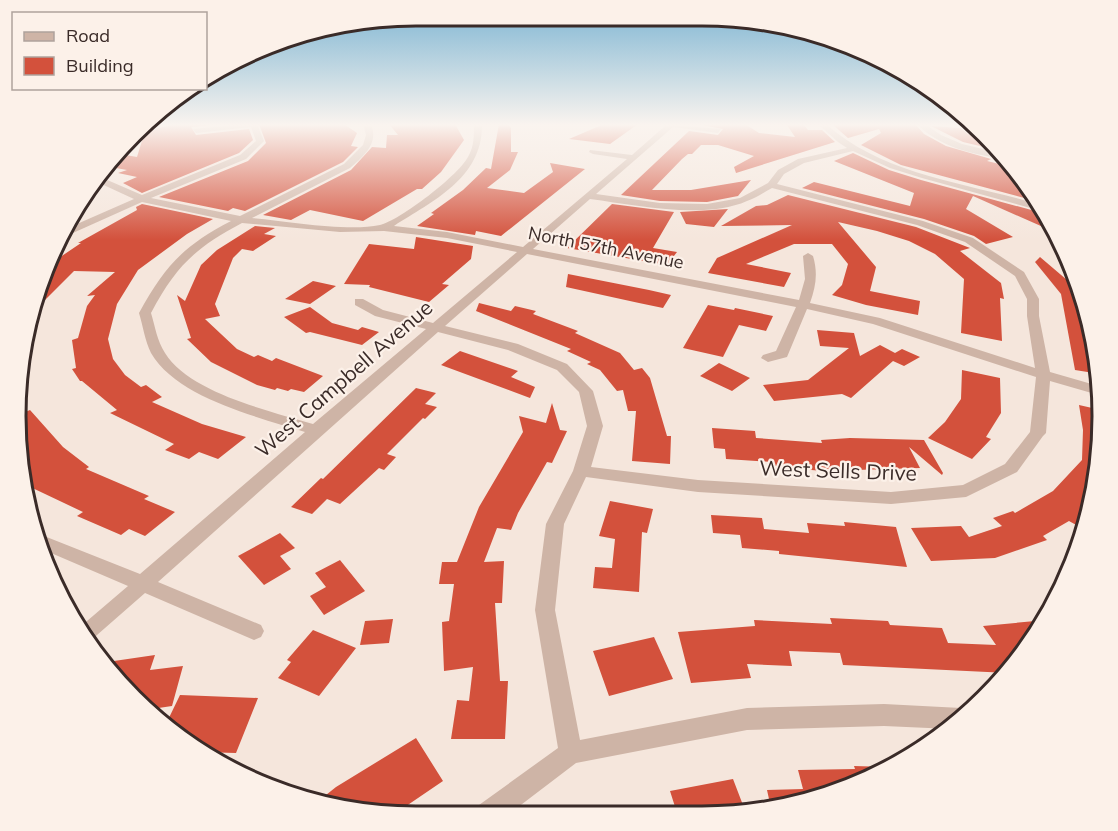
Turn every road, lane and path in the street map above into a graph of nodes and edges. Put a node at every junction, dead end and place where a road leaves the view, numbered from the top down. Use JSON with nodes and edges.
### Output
{"nodes":[{"id":1,"x":229,"y":163,"type":"edge"},
{"id":2,"x":352,"y":163,"type":"edge"},
{"id":3,"x":469,"y":163,"type":"edge"},
{"id":4,"x":626,"y":163,"type":"edge"},
{"id":5,"x":798,"y":163,"type":"edge"},
{"id":6,"x":889,"y":163,"type":"edge"},
{"id":7,"x":104,"y":181,"type":"edge"},
{"id":8,"x":771,"y":185,"type":"junction"},
{"id":9,"x":589,"y":196,"type":"junction"},
{"id":10,"x":142,"y":199,"type":"junction"},
{"id":11,"x":1031,"y":205,"type":"edge"},
{"id":12,"x":243,"y":220,"type":"junction"},
{"id":13,"x":384,"y":228,"type":"junction"},
{"id":14,"x":73,"y":229,"type":"edge"},
{"id":15,"x":527,"y":250,"type":"junction"},
{"id":16,"x":808,"y":256,"type":"dead end"},
{"id":17,"x":359,"y":302,"type":"dead end"},
{"id":18,"x":804,"y":305,"type":"junction"},
{"id":19,"x":438,"y":326,"type":"junction"},
{"id":20,"x":768,"y":358,"type":"dead end"},
{"id":21,"x":1043,"y":375,"type":"junction"},
{"id":22,"x":1092,"y":389,"type":"edge"},
{"id":23,"x":316,"y":430,"type":"junction"},
{"id":24,"x":581,"y":471,"type":"junction"},
{"id":25,"x":47,"y":543,"type":"edge"},
{"id":26,"x":144,"y":584,"type":"junction"},
{"id":27,"x":90,"y":631,"type":"edge"},
{"id":28,"x":254,"y":631,"type":"dead end"},
{"id":29,"x":948,"y":718,"type":"edge"},
{"id":30,"x":571,"y":753,"type":"junction"},
{"id":31,"x":499,"y":806,"type":"edge"}],
"edges":[{"from":1,"to":10,"type":"street"},
{"from":2,"to":12,"type":"street"},
{"from":3,"to":13,"type":"street"},
{"from":4,"to":9,"type":"street","name":"West Campbell Avenue"},
{"from":5,"to":8,"type":"street"},
{"from":6,"to":11,"type":"street"},
{"from":7,"to":10,"type":"street","name":"North 57th Avenue"},
{"from":8,"to":9,"type":"street"},
{"from":8,"to":21,"type":"street","name":"West Sells Drive"},
{"from":9,"to":15,"type":"street","name":"West Campbell Avenue"},
{"from":10,"to":12,"type":"street","name":"North 57th Avenue"},
{"from":10,"to":14,"type":"street"},
{"from":12,"to":13,"type":"street","name":"North 57th Avenue"},
{"from":12,"to":23,"type":"street"},
{"from":13,"to":15,"type":"street","name":"North 57th Avenue"},
{"from":15,"to":18,"type":"street","name":"North 57th Avenue"},
{"from":15,"to":19,"type":"street","name":"West Campbell Avenue"},
{"from":16,"to":18,"type":"street"},
{"from":17,"to":19,"type":"street"},
{"from":18,"to":20,"type":"street"},
{"from":18,"to":21,"type":"street","name":"North 57th Avenue"},
{"from":19,"to":23,"type":"street","name":"West Campbell Avenue"},
{"from":19,"to":24,"type":"street"},
{"from":21,"to":22,"type":"street","name":"North 57th Avenue"},
{"from":21,"to":24,"type":"street","name":"West Sells Drive"},
{"from":23,"to":26,"type":"street","name":"West Campbell Avenue"},
{"from":24,"to":30,"type":"street"},
{"from":25,"to":26,"type":"street"},
{"from":26,"to":27,"type":"street","name":"West Campbell Avenue"},
{"from":26,"to":28,"type":"street"},
{"from":29,"to":30,"type":"street"},
{"from":30,"to":31,"type":"street"}]}
